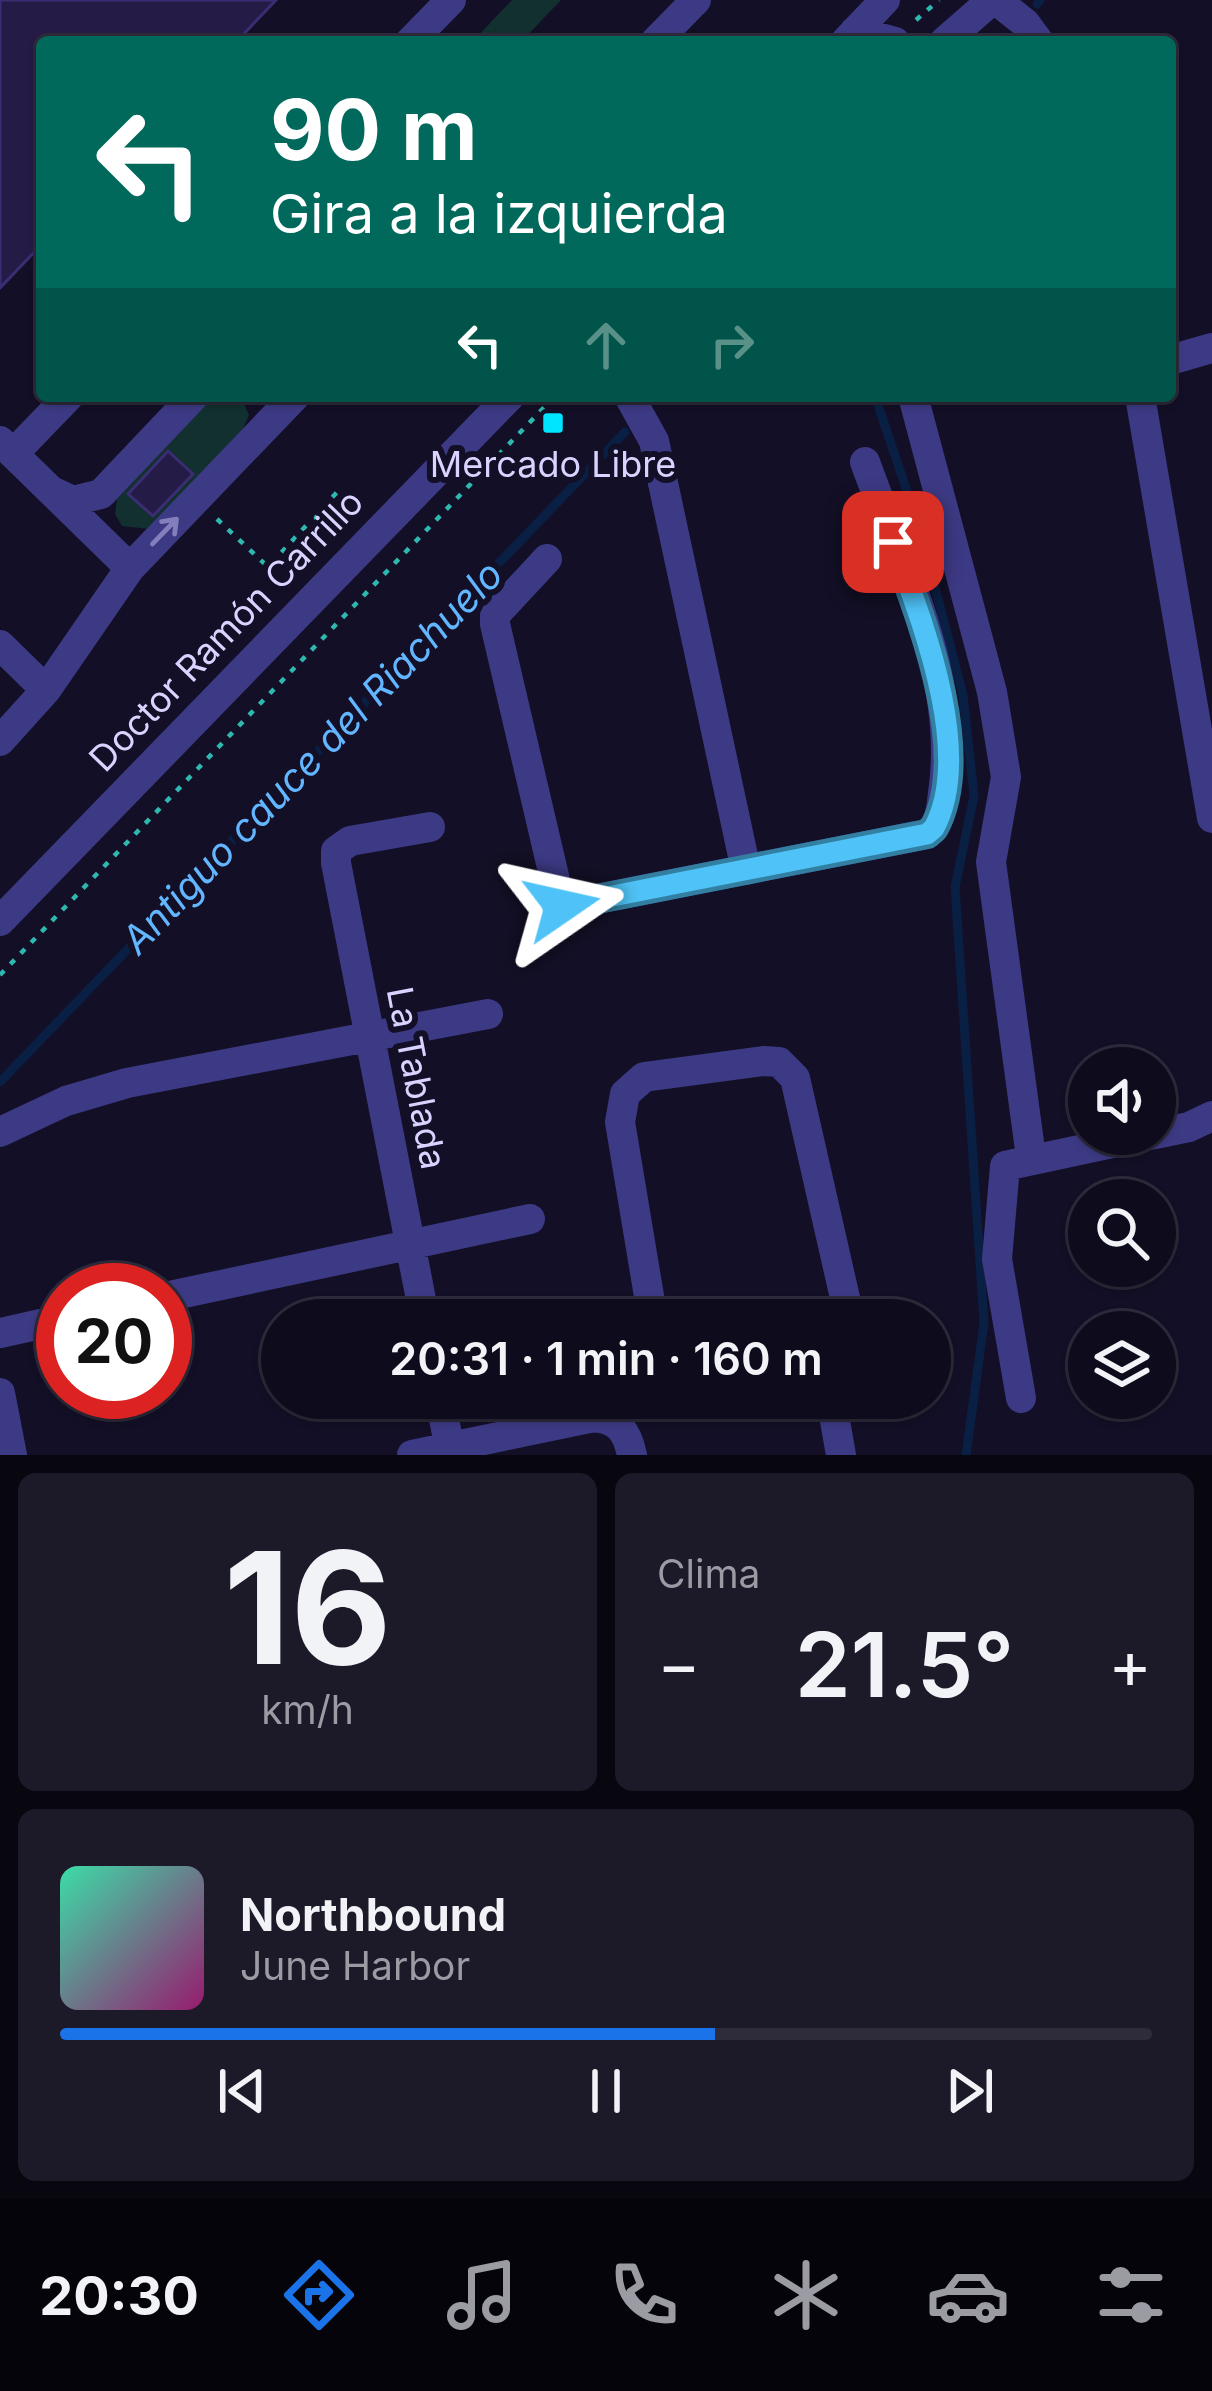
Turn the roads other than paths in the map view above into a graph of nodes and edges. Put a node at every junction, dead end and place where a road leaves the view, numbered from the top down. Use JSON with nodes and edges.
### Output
{"nodes":[{"id":1,"x":451,"y":0,"type":"edge"},
{"id":2,"x":696,"y":0,"type":"edge"},
{"id":3,"x":886,"y":0,"type":"edge"},
{"id":4,"x":994,"y":0,"type":"edge"},
{"id":5,"x":416,"y":36,"type":"edge"},
{"id":6,"x":662,"y":36,"type":"edge"},
{"id":7,"x":851,"y":36,"type":"edge"},
{"id":8,"x":951,"y":36,"type":"edge"},
{"id":9,"x":1035,"y":36,"type":"edge"},
{"id":10,"x":1212,"y":348,"type":"edge"},
{"id":11,"x":1176,"y":358,"type":"edge"},
{"id":12,"x":62,"y":402,"type":"edge"},
{"id":13,"x":188,"y":402,"type":"edge"},
{"id":14,"x":289,"y":402,"type":"edge"},
{"id":15,"x":504,"y":402,"type":"edge"},
{"id":16,"x":632,"y":402,"type":"edge"},
{"id":17,"x":915,"y":402,"type":"edge"},
{"id":18,"x":1141,"y":402,"type":"edge"},
{"id":19,"x":7,"y":448,"type":"edge"},
{"id":20,"x":865,"y":462,"type":"dead end"},
{"id":21,"x":54,"y":493,"type":"junction"},
{"id":22,"x":547,"y":560,"type":"dead end"},
{"id":23,"x":130,"y":568,"type":"junction"},
{"id":24,"x":0,"y":645,"type":"edge"},
{"id":25,"x":46,"y":690,"type":"junction"},
{"id":26,"x":0,"y":741,"type":"edge"},
{"id":27,"x":1211,"y":809,"type":"edge"},
{"id":28,"x":430,"y":827,"type":"dead end"},
{"id":29,"x":746,"y":870,"type":"junction"},
{"id":30,"x":0,"y":921,"type":"edge"},
{"id":31,"x":488,"y":1014,"type":"dead end"},
{"id":32,"x":370,"y":1038,"type":"junction"},
{"id":33,"x":1212,"y":1116,"type":"edge"},
{"id":34,"x":1176,"y":1130,"type":"edge"},
{"id":35,"x":0,"y":1132,"type":"edge"},
{"id":36,"x":1068,"y":1150,"type":"edge"},
{"id":37,"x":1031,"y":1157,"type":"junction"},
{"id":38,"x":530,"y":1219,"type":"dead end"},
{"id":39,"x":410,"y":1243,"type":"junction"},
{"id":40,"x":192,"y":1291,"type":"edge"},
{"id":41,"x":421,"y":1299,"type":"edge"},
{"id":42,"x":650,"y":1299,"type":"edge"},
{"id":43,"x":845,"y":1299,"type":"edge"},
{"id":44,"x":36,"y":1325,"type":"edge"},
{"id":45,"x":0,"y":1333,"type":"edge"},
{"id":46,"x":0,"y":1393,"type":"edge"},
{"id":47,"x":1021,"y":1398,"type":"dead end"},
{"id":48,"x":444,"y":1419,"type":"edge"},
{"id":49,"x":835,"y":1419,"type":"edge"},
{"id":50,"x":450,"y":1451,"type":"edge"},
{"id":51,"x":13,"y":1455,"type":"edge"},
{"id":52,"x":412,"y":1455,"type":"edge"},
{"id":53,"x":632,"y":1455,"type":"edge"},
{"id":54,"x":841,"y":1455,"type":"edge"}],
"edges":[{"from":1,"to":5,"type":"street"},
{"from":2,"to":6,"type":"street"},
{"from":3,"to":7,"type":"street"},
{"from":4,"to":8,"type":"street"},
{"from":4,"to":9,"type":"street"},
{"from":10,"to":11,"type":"street"},
{"from":12,"to":19,"type":"street"},
{"from":13,"to":21,"type":"street"},
{"from":23,"to":14,"type":"street","one_way":true},
{"from":15,"to":30,"type":"street","name":"Doctor Ramón Carrillo"},
{"from":16,"to":29,"type":"street"},
{"from":17,"to":37,"type":"street"},
{"from":18,"to":27,"type":"street"},
{"from":19,"to":21,"type":"street"},
{"from":20,"to":29,"type":"street"},
{"from":21,"to":23,"type":"street"},
{"from":22,"to":29,"type":"street"},
{"from":23,"to":25,"type":"street"},
{"from":24,"to":25,"type":"street"},
{"from":25,"to":26,"type":"street"},
{"from":28,"to":32,"type":"street","name":"La Tablada"},
{"from":31,"to":32,"type":"street"},
{"from":32,"to":35,"type":"street"},
{"from":32,"to":39,"type":"street","name":"La Tablada"},
{"from":33,"to":34,"type":"street"},
{"from":36,"to":37,"type":"street"},
{"from":37,"to":47,"type":"street"},
{"from":38,"to":39,"type":"street"},
{"from":39,"to":40,"type":"street"},
{"from":39,"to":41,"type":"street","name":"La Tablada"},
{"from":42,"to":43,"type":"street"},
{"from":44,"to":45,"type":"street"},
{"from":46,"to":51,"type":"street"},
{"from":48,"to":50,"type":"street"},
{"from":49,"to":54,"type":"street"},
{"from":50,"to":52,"type":"street"},
{"from":50,"to":53,"type":"street"}]}
